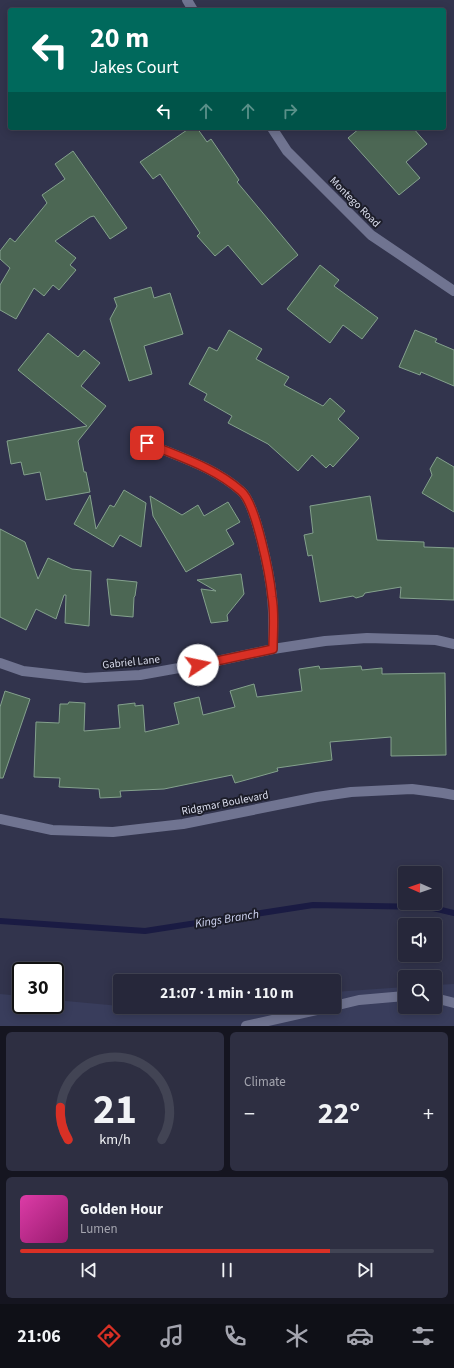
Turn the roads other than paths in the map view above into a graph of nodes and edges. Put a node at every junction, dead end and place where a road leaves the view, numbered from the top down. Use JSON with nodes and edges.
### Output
{"nodes":[{"id":1,"x":273,"y":130,"type":"edge"},
{"id":2,"x":454,"y":291,"type":"edge"},
{"id":3,"x":147,"y":443,"type":"dead end"},
{"id":4,"x":454,"y":644,"type":"edge"},
{"id":5,"x":273,"y":649,"type":"junction"},
{"id":6,"x":0,"y":663,"type":"edge"},
{"id":7,"x":454,"y":795,"type":"edge"},
{"id":8,"x":0,"y":819,"type":"edge"},
{"id":9,"x":398,"y":997,"type":"edge"},
{"id":10,"x":442,"y":1000,"type":"edge"},
{"id":11,"x":454,"y":1003,"type":"edge"},
{"id":12,"x":341,"y":1004,"type":"edge"},
{"id":13,"x":299,"y":1014,"type":"edge"},
{"id":14,"x":246,"y":1026,"type":"edge"}],
"edges":[{"from":1,"to":2,"type":"street","name":"Montego Road"},
{"from":3,"to":5,"type":"street"},
{"from":4,"to":5,"type":"street","name":"Gabriel Lane"},
{"from":5,"to":6,"type":"street","name":"Gabriel Lane"},
{"from":7,"to":8,"type":"street","name":"Ridgmar Boulevard"},
{"from":9,"to":12,"type":"street"},
{"from":10,"to":11,"type":"street"},
{"from":13,"to":14,"type":"street"}]}
